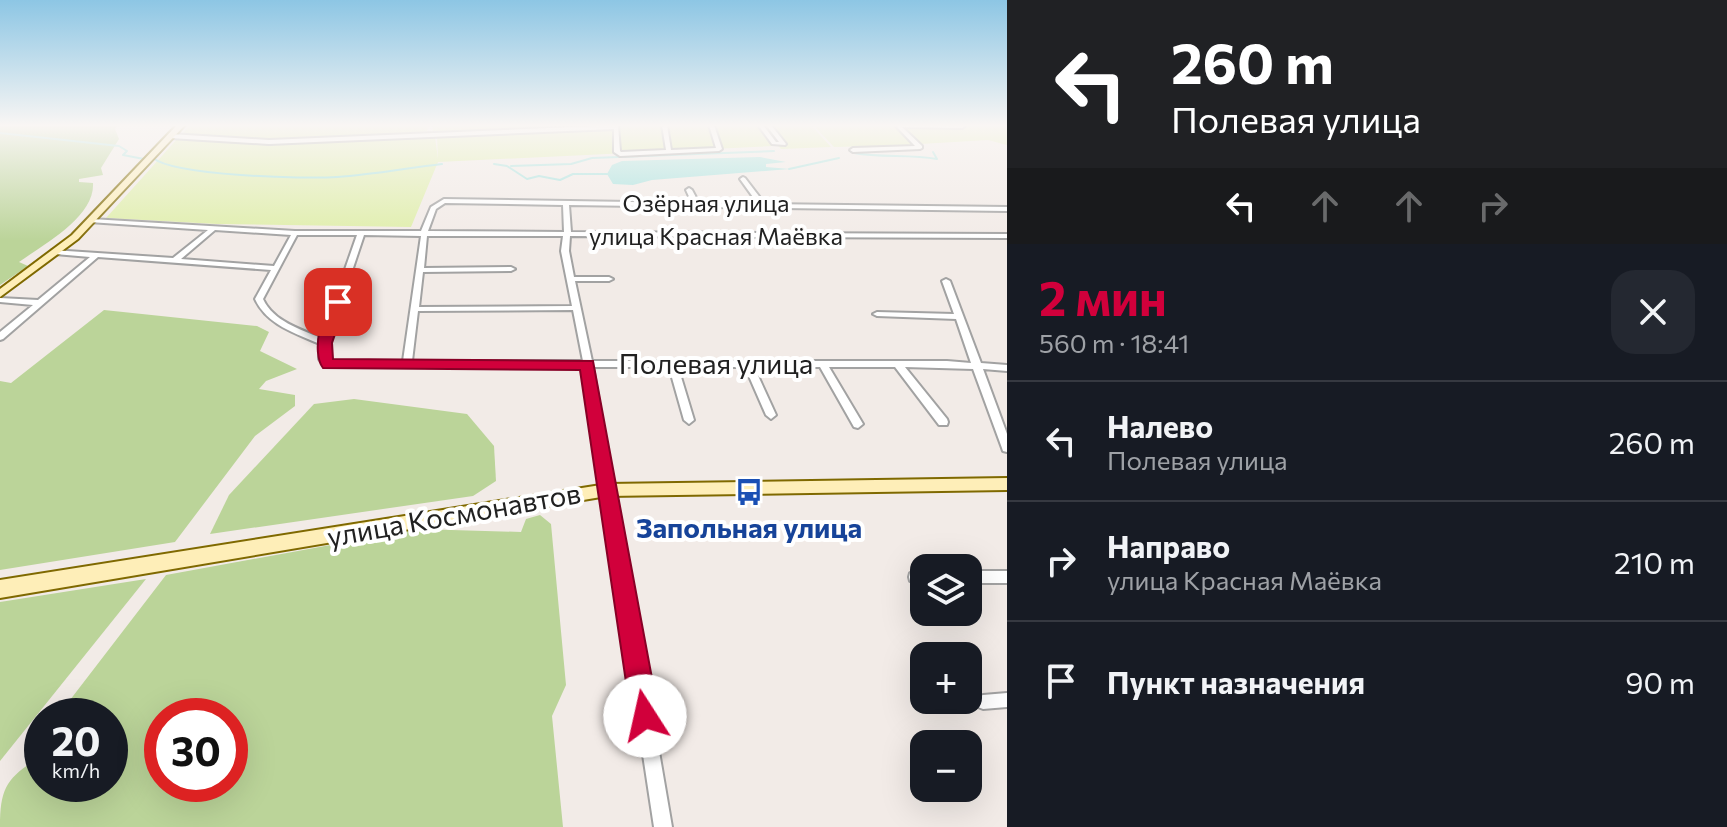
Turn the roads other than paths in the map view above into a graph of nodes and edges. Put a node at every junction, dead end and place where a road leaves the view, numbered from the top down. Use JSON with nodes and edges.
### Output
{"nodes":[{"id":1,"x":144,"y":164,"type":"edge"},
{"id":2,"x":743,"y":179,"type":"dead end"},
{"id":3,"x":689,"y":190,"type":"dead end"},
{"id":4,"x":598,"y":194,"type":"dead end"},
{"id":5,"x":566,"y":204,"type":"junction"},
{"id":6,"x":696,"y":204,"type":"junction"},
{"id":7,"x":762,"y":204,"type":"junction"},
{"id":8,"x":601,"y":205,"type":"junction"},
{"id":9,"x":1007,"y":209,"type":"edge"},
{"id":10,"x":91,"y":221,"type":"junction"},
{"id":11,"x":212,"y":230,"type":"junction"},
{"id":12,"x":295,"y":233,"type":"junction"},
{"id":13,"x":361,"y":233,"type":"junction"},
{"id":14,"x":426,"y":233,"type":"junction"},
{"id":15,"x":566,"y":236,"type":"junction"},
{"id":16,"x":1007,"y":236,"type":"edge"},
{"id":17,"x":55,"y":252,"type":"junction"},
{"id":18,"x":96,"y":255,"type":"junction"},
{"id":19,"x":174,"y":261,"type":"junction"},
{"id":20,"x":276,"y":268,"type":"junction"},
{"id":21,"x":511,"y":269,"type":"dead end"},
{"id":22,"x":421,"y":270,"type":"junction"},
{"id":23,"x":571,"y":279,"type":"junction"},
{"id":24,"x":609,"y":279,"type":"dead end"},
{"id":25,"x":946,"y":281,"type":"dead end"},
{"id":26,"x":0,"y":294,"type":"edge"},
{"id":27,"x":0,"y":300,"type":"edge"},
{"id":28,"x":40,"y":303,"type":"junction"},
{"id":29,"x":577,"y":308,"type":"junction"},
{"id":30,"x":415,"y":309,"type":"junction"},
{"id":31,"x":877,"y":314,"type":"dead end"},
{"id":32,"x":958,"y":317,"type":"junction"},
{"id":33,"x":0,"y":337,"type":"edge"},
{"id":34,"x":324,"y":343,"type":"junction"},
{"id":35,"x":673,"y":364,"type":"junction"},
{"id":36,"x":823,"y":364,"type":"junction"},
{"id":37,"x":898,"y":364,"type":"junction"},
{"id":38,"x":407,"y":365,"type":"junction"},
{"id":39,"x":588,"y":365,"type":"junction"},
{"id":40,"x":749,"y":365,"type":"junction"},
{"id":41,"x":979,"y":365,"type":"junction"},
{"id":42,"x":1007,"y":368,"type":"edge"},
{"id":43,"x":771,"y":415,"type":"dead end"},
{"id":44,"x":689,"y":420,"type":"dead end"},
{"id":45,"x":943,"y":422,"type":"dead end"},
{"id":46,"x":858,"y":424,"type":"dead end"},
{"id":47,"x":1007,"y":448,"type":"edge"},
{"id":48,"x":1007,"y":484,"type":"edge"},
{"id":49,"x":607,"y":490,"type":"junction"},
{"id":50,"x":982,"y":577,"type":"edge"},
{"id":51,"x":1007,"y":577,"type":"edge"},
{"id":52,"x":0,"y":589,"type":"edge"},
{"id":53,"x":1007,"y":700,"type":"edge"},
{"id":54,"x":983,"y":702,"type":"dead end"},
{"id":55,"x":663,"y":827,"type":"edge"}],
"edges":[{"from":1,"to":10,"type":"street"},
{"from":2,"to":7,"type":"street"},
{"from":3,"to":6,"type":"street"},
{"from":4,"to":8,"type":"street"},
{"from":5,"to":8,"type":"street","name":"Озёрная улица"},
{"from":5,"to":14,"type":"street","name":"Озёрная улица"},
{"from":5,"to":15,"type":"street"},
{"from":6,"to":7,"type":"street","name":"Озёрная улица"},
{"from":6,"to":8,"type":"street","name":"Озёрная улица"},
{"from":7,"to":9,"type":"street","name":"Озёрная улица"},
{"from":10,"to":11,"type":"street","name":"улица Красная Маёвка"},
{"from":10,"to":17,"type":"street"},
{"from":11,"to":12,"type":"street","name":"улица Красная Маёвка"},
{"from":11,"to":19,"type":"street"},
{"from":12,"to":13,"type":"street","name":"улица Красная Маёвка"},
{"from":12,"to":20,"type":"street"},
{"from":13,"to":14,"type":"street","name":"улица Красная Маёвка"},
{"from":13,"to":34,"type":"street"},
{"from":14,"to":15,"type":"street","name":"улица Красная Маёвка"},
{"from":14,"to":22,"type":"street"},
{"from":15,"to":16,"type":"street","name":"улица Красная Маёвка"},
{"from":15,"to":23,"type":"street"},
{"from":17,"to":18,"type":"street"},
{"from":17,"to":26,"type":"street"},
{"from":18,"to":19,"type":"street"},
{"from":18,"to":28,"type":"street"},
{"from":19,"to":20,"type":"street"},
{"from":20,"to":34,"type":"street"},
{"from":21,"to":22,"type":"street"},
{"from":22,"to":30,"type":"street"},
{"from":23,"to":24,"type":"street"},
{"from":23,"to":29,"type":"street"},
{"from":25,"to":32,"type":"street"},
{"from":27,"to":28,"type":"street"},
{"from":28,"to":33,"type":"street"},
{"from":29,"to":30,"type":"street"},
{"from":29,"to":39,"type":"street"},
{"from":30,"to":38,"type":"street"},
{"from":31,"to":32,"type":"street"},
{"from":32,"to":41,"type":"street"},
{"from":34,"to":38,"type":"street","name":"Полевая улица"},
{"from":35,"to":39,"type":"street","name":"Полевая улица"},
{"from":35,"to":40,"type":"street","name":"Полевая улица"},
{"from":35,"to":44,"type":"street"},
{"from":36,"to":37,"type":"street","name":"Полевая улица"},
{"from":36,"to":40,"type":"street","name":"Полевая улица"},
{"from":36,"to":46,"type":"street"},
{"from":37,"to":41,"type":"street","name":"Полевая улица"},
{"from":37,"to":45,"type":"street"},
{"from":38,"to":39,"type":"street","name":"Полевая улица"},
{"from":39,"to":49,"type":"street"},
{"from":40,"to":43,"type":"street"},
{"from":41,"to":42,"type":"street","name":"Полевая улица"},
{"from":41,"to":47,"type":"street"},
{"from":48,"to":49,"type":"street","name":"улица Космонавтов"},
{"from":49,"to":52,"type":"street","name":"улица Космонавтов"},
{"from":49,"to":55,"type":"street"},
{"from":50,"to":51,"type":"street"},
{"from":53,"to":54,"type":"street"}]}
